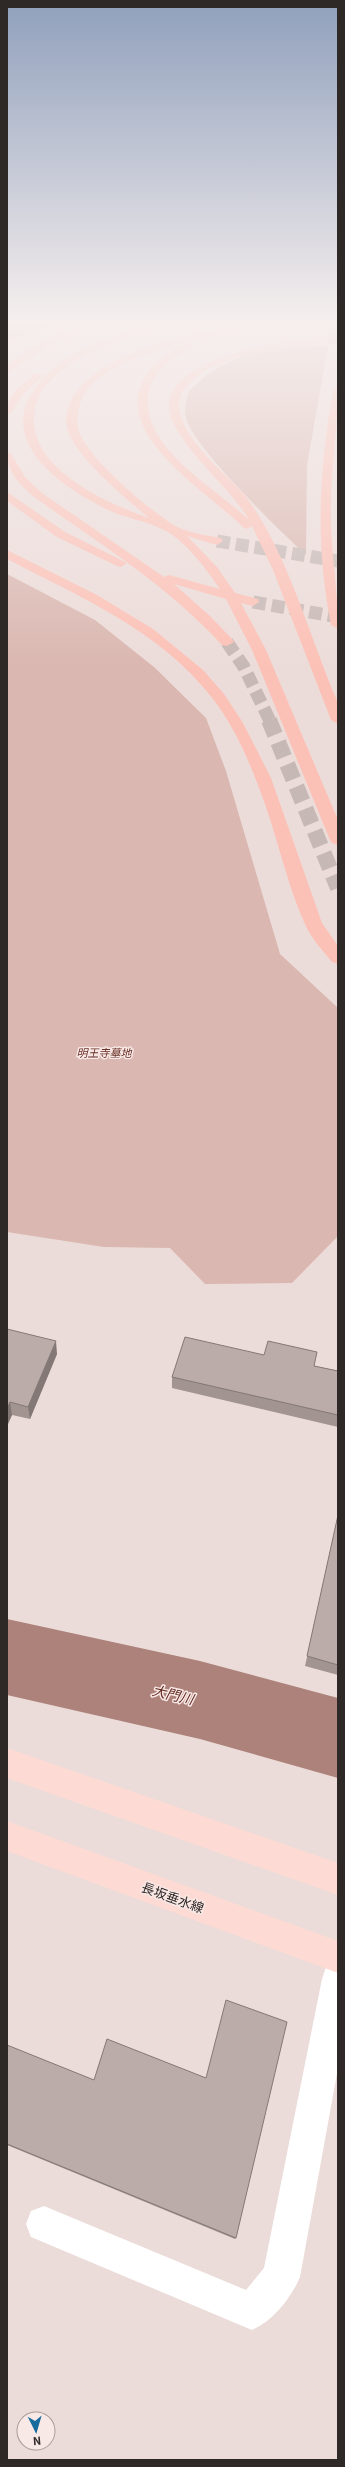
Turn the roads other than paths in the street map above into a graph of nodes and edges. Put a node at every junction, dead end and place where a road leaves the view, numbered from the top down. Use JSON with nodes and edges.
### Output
{"nodes":[{"id":1,"x":31,"y":438,"type":"edge"},
{"id":2,"x":75,"y":438,"type":"edge"},
{"id":3,"x":155,"y":438,"type":"edge"},
{"id":4,"x":187,"y":438,"type":"edge"},
{"id":5,"x":329,"y":438,"type":"edge"},
{"id":6,"x":7,"y":456,"type":"edge"},
{"id":7,"x":7,"y":495,"type":"edge"},
{"id":8,"x":217,"y":541,"type":"tunnel mouth"},
{"id":9,"x":7,"y":554,"type":"edge"},
{"id":10,"x":280,"y":573,"type":"junction"},
{"id":11,"x":253,"y":602,"type":"tunnel mouth"},
{"id":12,"x":338,"y":625,"type":"edge"},
{"id":13,"x":226,"y":642,"type":"tunnel mouth"},
{"id":14,"x":338,"y":720,"type":"edge"},
{"id":15,"x":338,"y":840,"type":"edge"},
{"id":16,"x":338,"y":958,"type":"edge"},
{"id":17,"x":7,"y":1763,"type":"edge"},
{"id":18,"x":7,"y":1836,"type":"edge"},
{"id":19,"x":338,"y":1879,"type":"edge"},
{"id":20,"x":338,"y":1957,"type":"edge"},
{"id":21,"x":338,"y":1979,"type":"edge"},
{"id":22,"x":44,"y":2224,"type":"dead end"}],
"edges":[{"from":1,"to":8,"type":"highway"},
{"from":2,"to":15,"type":"highway"},
{"from":3,"to":10,"type":"highway"},
{"from":4,"to":10,"type":"highway"},
{"from":5,"to":12,"type":"highway"},
{"from":6,"to":13,"type":"highway"},
{"from":7,"to":11,"type":"highway"},
{"from":9,"to":16,"type":"highway"},
{"from":10,"to":14,"type":"highway"},
{"from":17,"to":19,"type":"main road"},
{"from":18,"to":20,"type":"main road","name":"長坂垂水線"},
{"from":21,"to":22,"type":"street"}]}
